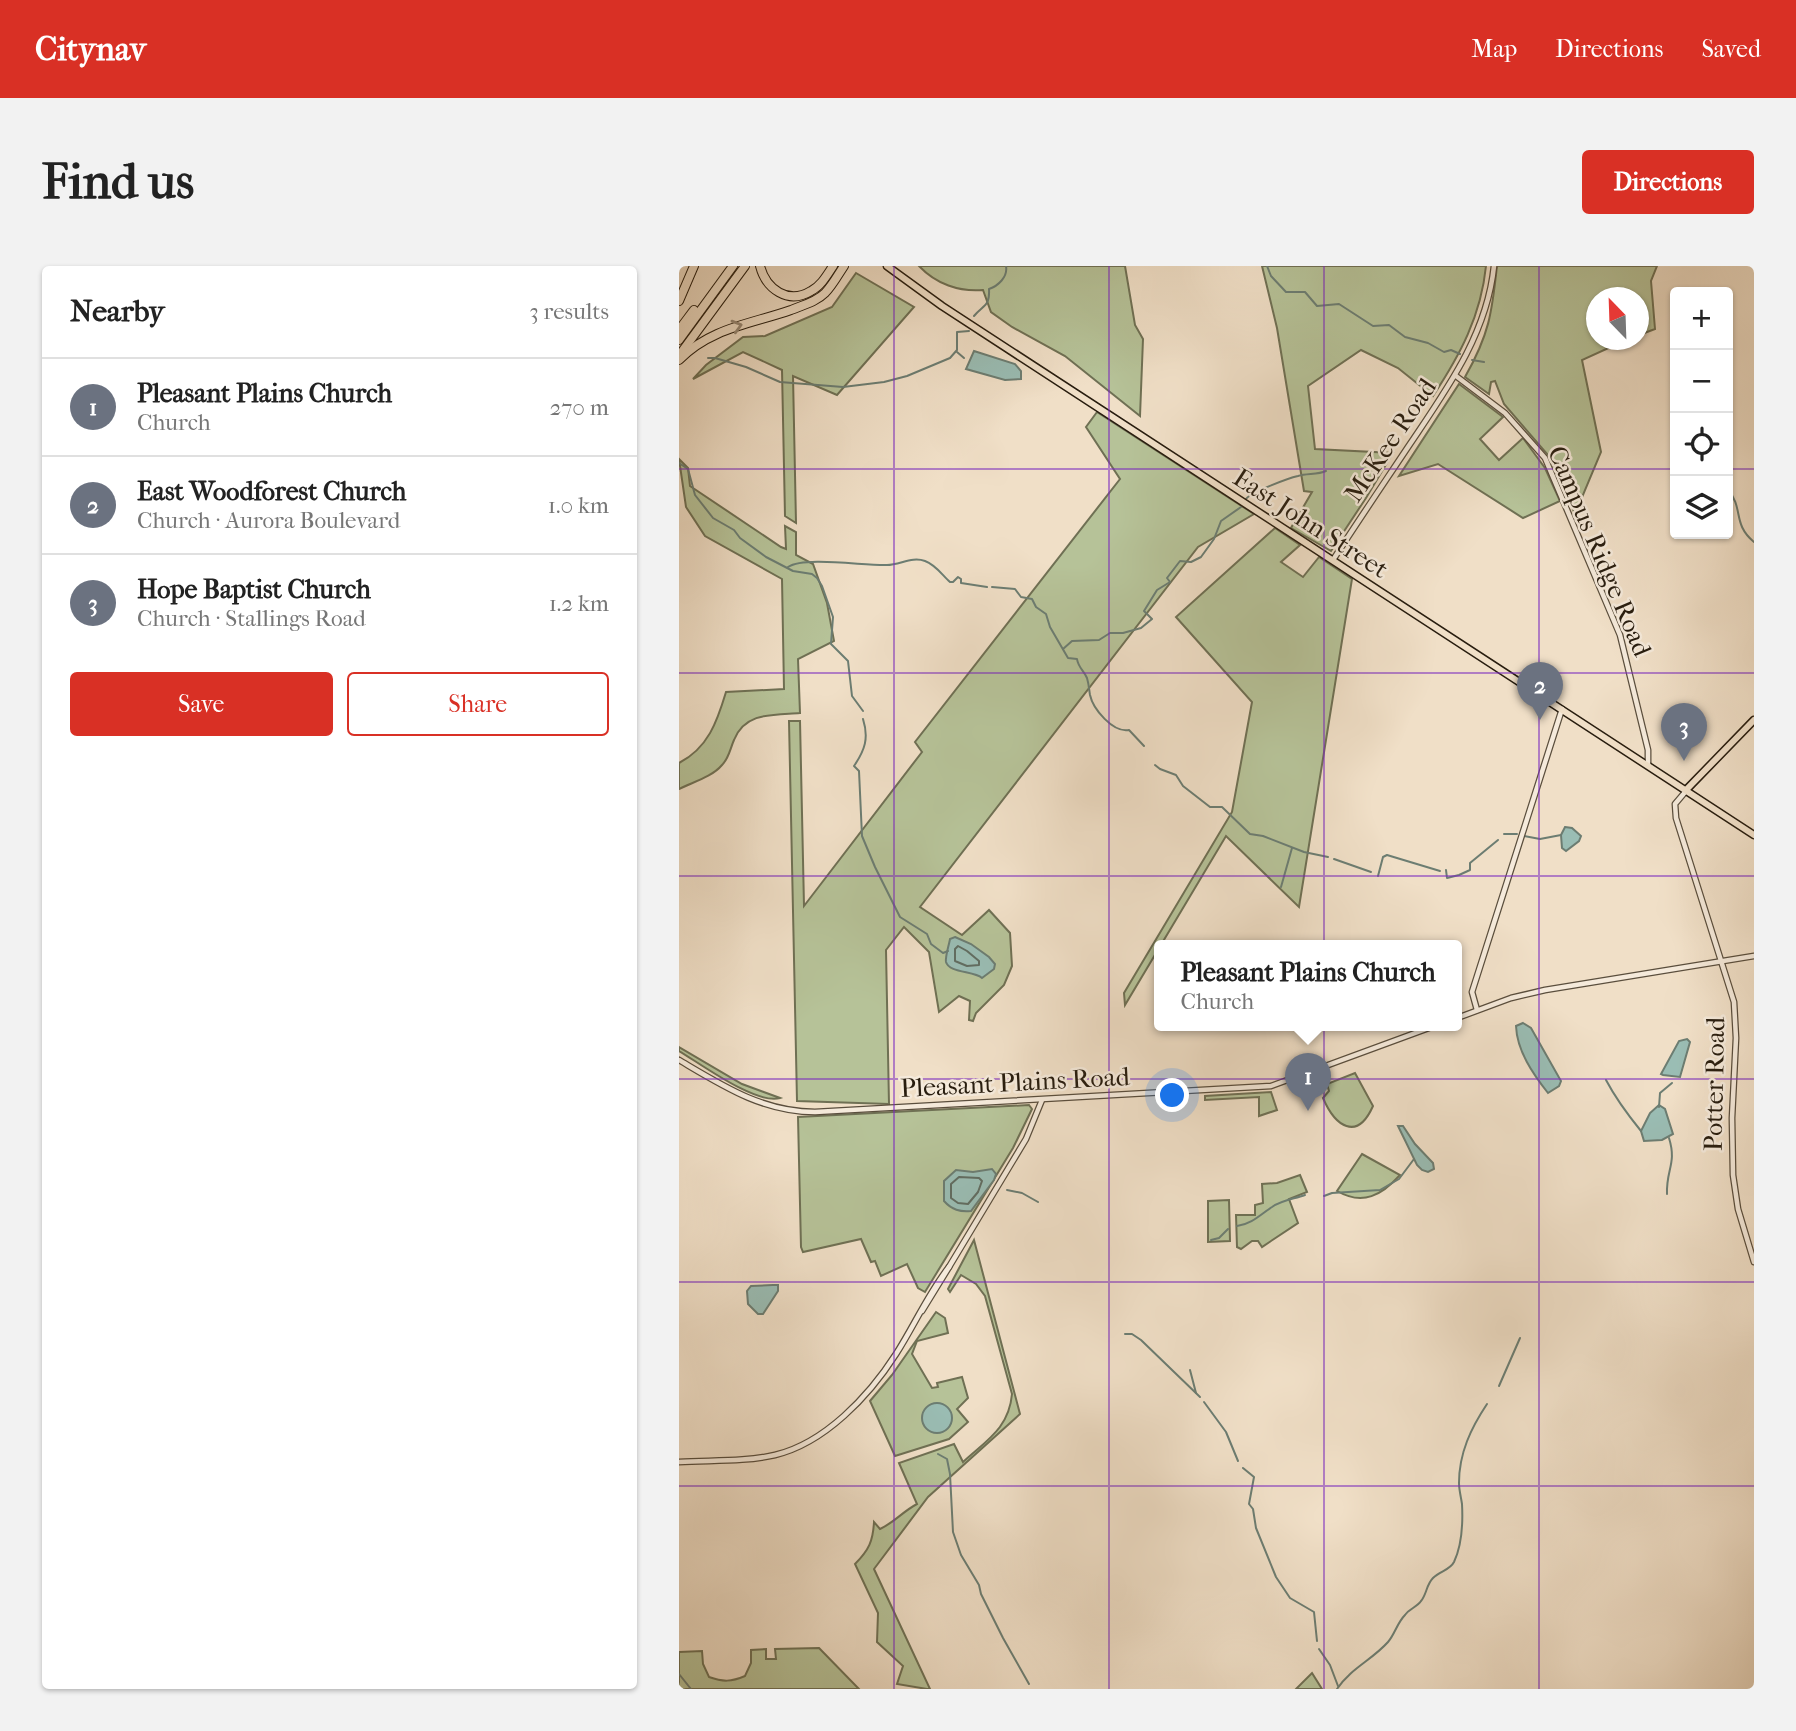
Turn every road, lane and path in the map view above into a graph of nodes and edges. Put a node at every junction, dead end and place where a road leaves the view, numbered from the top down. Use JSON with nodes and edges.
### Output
{"nodes":[{"id":1,"x":694,"y":266,"type":"edge"},
{"id":2,"x":728,"y":266,"type":"edge"},
{"id":3,"x":733,"y":266,"type":"edge"},
{"id":4,"x":743,"y":266,"type":"edge"},
{"id":5,"x":760,"y":266,"type":"edge"},
{"id":6,"x":881,"y":266,"type":"edge"},
{"id":7,"x":887,"y":266,"type":"edge"},
{"id":8,"x":1494,"y":266,"type":"edge"},
{"id":9,"x":841,"y":267,"type":"edge"},
{"id":10,"x":915,"y":287,"type":"junction"},
{"id":11,"x":679,"y":301,"type":"edge"},
{"id":12,"x":679,"y":330,"type":"edge"},
{"id":13,"x":679,"y":340,"type":"edge"},
{"id":14,"x":679,"y":348,"type":"edge"},
{"id":15,"x":679,"y":357,"type":"edge"},
{"id":16,"x":1456,"y":376,"type":"junction"},
{"id":17,"x":1333,"y":560,"type":"junction"},
{"id":18,"x":1562,"y":709,"type":"junction"},
{"id":19,"x":1754,"y":720,"type":"edge"},
{"id":20,"x":1648,"y":765,"type":"junction"},
{"id":21,"x":1686,"y":790,"type":"junction"},
{"id":22,"x":1754,"y":835,"type":"edge"},
{"id":23,"x":1754,"y":956,"type":"edge"},
{"id":24,"x":1722,"y":961,"type":"junction"},
{"id":25,"x":1477,"y":1010,"type":"junction"},
{"id":26,"x":1462,"y":1016,"type":"edge"},
{"id":27,"x":1422,"y":1031,"type":"edge"},
{"id":28,"x":679,"y":1060,"type":"edge"},
{"id":29,"x":1042,"y":1100,"type":"junction"},
{"id":30,"x":1754,"y":1262,"type":"edge"},
{"id":31,"x":679,"y":1462,"type":"edge"}],
"edges":[{"from":1,"to":11,"type":"highway"},
{"from":2,"to":12,"type":"highway"},
{"from":3,"to":13,"type":"highway"},
{"from":4,"to":14,"type":"highway"},
{"from":4,"to":15,"type":"highway"},
{"from":5,"to":9,"type":"highway"},
{"from":6,"to":10,"type":"main road","name":"East John Street"},
{"from":7,"to":10,"type":"main road","name":"East John Street"},
{"from":8,"to":16,"type":"street"},
{"from":15,"to":9,"type":"highway","one_way":true},
{"from":10,"to":17,"type":"main road","name":"East John Street"},
{"from":16,"to":17,"type":"street","name":"McKee Road"},
{"from":16,"to":20,"type":"street","name":"Campus Ridge Road"},
{"from":17,"to":18,"type":"main road","name":"East John Street"},
{"from":18,"to":20,"type":"main road","name":"East John Street"},
{"from":18,"to":25,"type":"street"},
{"from":19,"to":21,"type":"main road"},
{"from":20,"to":21,"type":"main road","name":"East John Street"},
{"from":21,"to":22,"type":"main road","name":"East John Street"},
{"from":21,"to":24,"type":"street","name":"Potter Road"},
{"from":23,"to":24,"type":"street"},
{"from":24,"to":25,"type":"street"},
{"from":24,"to":30,"type":"street","name":"Potter Road"},
{"from":25,"to":26,"type":"street"},
{"from":27,"to":29,"type":"street","name":"Pleasant Plains Road"},
{"from":28,"to":29,"type":"street","name":"Pleasant Plains Road"},
{"from":29,"to":31,"type":"street"}]}
